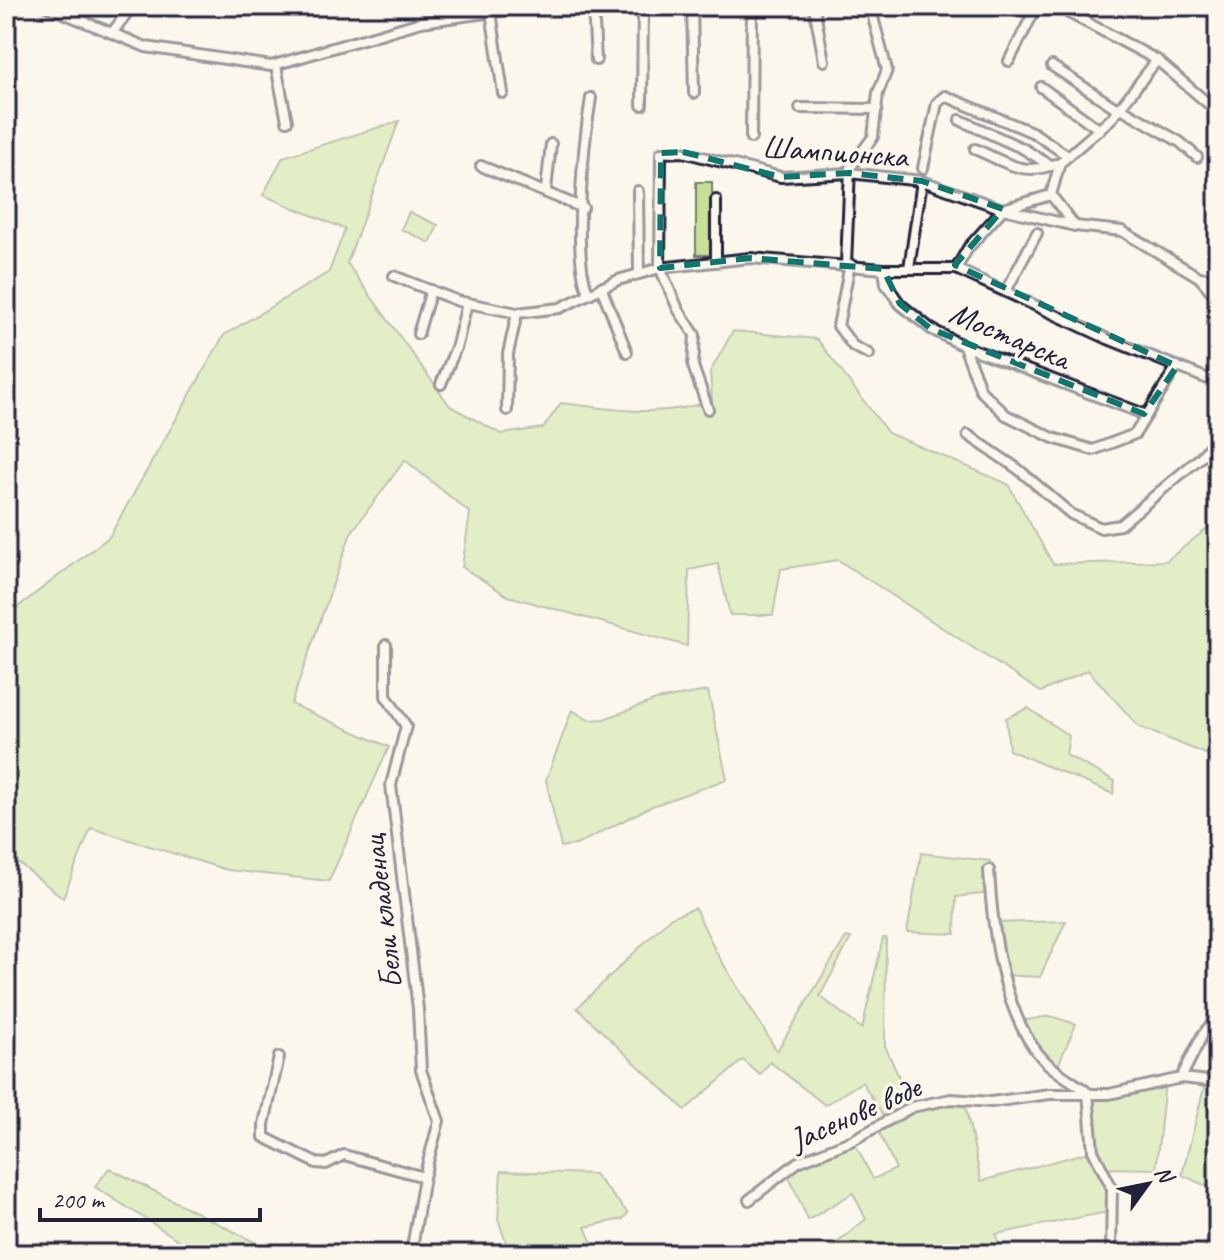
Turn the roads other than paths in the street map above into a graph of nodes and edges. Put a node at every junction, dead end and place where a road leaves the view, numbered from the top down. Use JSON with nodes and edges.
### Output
{"nodes":[{"id":1,"x":46,"y":6,"type":"edge"},
{"id":2,"x":132,"y":6,"type":"edge"},
{"id":3,"x":537,"y":6,"type":"edge"},
{"id":4,"x":593,"y":6,"type":"edge"},
{"id":5,"x":643,"y":6,"type":"edge"},
{"id":6,"x":692,"y":6,"type":"edge"},
{"id":7,"x":752,"y":6,"type":"edge"},
{"id":8,"x":814,"y":6,"type":"edge"},
{"id":9,"x":870,"y":6,"type":"edge"},
{"id":10,"x":1037,"y":6,"type":"edge"},
{"id":11,"x":1056,"y":6,"type":"edge"},
{"id":12,"x":491,"y":12,"type":"junction"},
{"id":13,"x":112,"y":33,"type":"junction"},
{"id":14,"x":596,"y":60,"type":"dead end"},
{"id":15,"x":1157,"y":60,"type":"junction"},
{"id":16,"x":824,"y":61,"type":"dead end"},
{"id":17,"x":1009,"y":61,"type":"dead end"},
{"id":18,"x":276,"y":66,"type":"junction"},
{"id":19,"x":1052,"y":66,"type":"dead end"},
{"id":20,"x":1041,"y":87,"type":"dead end"},
{"id":21,"x":503,"y":93,"type":"dead end"},
{"id":22,"x":694,"y":93,"type":"dead end"},
{"id":23,"x":591,"y":98,"type":"dead end"},
{"id":24,"x":642,"y":105,"type":"dead end"},
{"id":25,"x":800,"y":108,"type":"dead end"},
{"id":26,"x":877,"y":109,"type":"junction"},
{"id":27,"x":1120,"y":109,"type":"junction"},
{"id":28,"x":1218,"y":112,"type":"edge"},
{"id":29,"x":960,"y":120,"type":"dead end"},
{"id":30,"x":287,"y":121,"type":"dead end"},
{"id":31,"x":1100,"y":130,"type":"junction"},
{"id":32,"x":751,"y":138,"type":"dead end"},
{"id":33,"x":551,"y":144,"type":"dead end"},
{"id":34,"x":975,"y":149,"type":"dead end"},
{"id":35,"x":1068,"y":156,"type":"junction"},
{"id":36,"x":1197,"y":157,"type":"dead end"},
{"id":37,"x":1056,"y":164,"type":"junction"},
{"id":38,"x":481,"y":166,"type":"dead end"},
{"id":39,"x":923,"y":168,"type":"dead end"},
{"id":40,"x":849,"y":173,"type":"junction"},
{"id":41,"x":922,"y":181,"type":"junction"},
{"id":42,"x":546,"y":190,"type":"junction"},
{"id":43,"x":638,"y":191,"type":"dead end"},
{"id":44,"x":1051,"y":195,"type":"junction"},
{"id":45,"x":716,"y":200,"type":"dead end"},
{"id":46,"x":583,"y":208,"type":"junction"},
{"id":47,"x":1003,"y":209,"type":"junction"},
{"id":48,"x":1075,"y":226,"type":"junction"},
{"id":49,"x":1037,"y":233,"type":"dead end"},
{"id":50,"x":716,"y":262,"type":"junction"},
{"id":51,"x":848,"y":264,"type":"junction"},
{"id":52,"x":660,"y":268,"type":"junction"},
{"id":53,"x":909,"y":268,"type":"junction"},
{"id":54,"x":884,"y":269,"type":"junction"},
{"id":55,"x":956,"y":269,"type":"junction"},
{"id":56,"x":639,"y":273,"type":"junction"},
{"id":57,"x":394,"y":276,"type":"dead end"},
{"id":58,"x":1199,"y":277,"type":"junction"},
{"id":59,"x":1218,"y":279,"type":"edge"},
{"id":60,"x":601,"y":287,"type":"junction"},
{"id":61,"x":431,"y":290,"type":"junction"},
{"id":62,"x":1006,"y":291,"type":"junction"},
{"id":63,"x":589,"y":294,"type":"junction"},
{"id":64,"x":1218,"y":299,"type":"edge"},
{"id":65,"x":467,"y":303,"type":"junction"},
{"id":66,"x":517,"y":313,"type":"junction"},
{"id":67,"x":418,"y":334,"type":"dead end"},
{"id":68,"x":964,"y":346,"type":"junction"},
{"id":69,"x":627,"y":352,"type":"dead end"},
{"id":70,"x":869,"y":354,"type":"dead end"},
{"id":71,"x":1177,"y":366,"type":"junction"},
{"id":72,"x":1218,"y":383,"type":"edge"},
{"id":73,"x":441,"y":384,"type":"dead end"},
{"id":74,"x":708,"y":409,"type":"dead end"},
{"id":75,"x":507,"y":410,"type":"dead end"},
{"id":76,"x":1144,"y":414,"type":"junction"},
{"id":77,"x":968,"y":435,"type":"dead end"},
{"id":78,"x":1218,"y":436,"type":"edge"},
{"id":79,"x":386,"y":645,"type":"dead end"},
{"id":80,"x":989,"y":870,"type":"dead end"},
{"id":81,"x":1218,"y":1015,"type":"edge"},
{"id":82,"x":279,"y":1057,"type":"dead end"},
{"id":83,"x":1181,"y":1078,"type":"junction"},
{"id":84,"x":1218,"y":1082,"type":"edge"},
{"id":85,"x":1088,"y":1093,"type":"junction"},
{"id":86,"x":424,"y":1177,"type":"junction"},
{"id":87,"x":749,"y":1200,"type":"dead end"},
{"id":88,"x":411,"y":1254,"type":"edge"},
{"id":89,"x":1111,"y":1254,"type":"edge"}],
"edges":[{"from":1,"to":13,"type":"street"},
{"from":2,"to":13,"type":"street"},
{"from":3,"to":12,"type":"street"},
{"from":4,"to":14,"type":"street"},
{"from":5,"to":24,"type":"street"},
{"from":6,"to":22,"type":"street"},
{"from":7,"to":32,"type":"street"},
{"from":8,"to":16,"type":"street"},
{"from":9,"to":26,"type":"street"},
{"from":10,"to":17,"type":"street"},
{"from":11,"to":15,"type":"street"},
{"from":12,"to":18,"type":"street"},
{"from":12,"to":21,"type":"street"},
{"from":13,"to":18,"type":"street"},
{"from":15,"to":27,"type":"street"},
{"from":15,"to":28,"type":"street"},
{"from":18,"to":30,"type":"street"},
{"from":19,"to":27,"type":"street"},
{"from":20,"to":31,"type":"street"},
{"from":23,"to":46,"type":"street"},
{"from":25,"to":26,"type":"street"},
{"from":26,"to":40,"type":"street"},
{"from":27,"to":31,"type":"street"},
{"from":27,"to":36,"type":"street"},
{"from":29,"to":37,"type":"street"},
{"from":31,"to":35,"type":"street"},
{"from":33,"to":42,"type":"street"},
{"from":34,"to":37,"type":"street"},
{"from":35,"to":37,"type":"street"},
{"from":35,"to":39,"type":"street"},
{"from":37,"to":44,"type":"street"},
{"from":38,"to":42,"type":"street"},
{"from":40,"to":41,"type":"street","name":"Шампионска"},
{"from":40,"to":51,"type":"street"},
{"from":40,"to":52,"type":"street","name":"Шампионска"},
{"from":41,"to":47,"type":"street","name":"Шампионска"},
{"from":41,"to":53,"type":"street"},
{"from":42,"to":46,"type":"street"},
{"from":43,"to":56,"type":"street"},
{"from":44,"to":47,"type":"street"},
{"from":44,"to":48,"type":"street"},
{"from":45,"to":50,"type":"street"},
{"from":46,"to":63,"type":"street"},
{"from":47,"to":48,"type":"street","name":"Шампионска"},
{"from":47,"to":55,"type":"street"},
{"from":48,"to":58,"type":"street","name":"Шампионска"},
{"from":49,"to":62,"type":"street"},
{"from":50,"to":51,"type":"street"},
{"from":50,"to":52,"type":"street"},
{"from":51,"to":54,"type":"street"},
{"from":51,"to":70,"type":"street"},
{"from":52,"to":56,"type":"street"},
{"from":52,"to":74,"type":"street"},
{"from":53,"to":54,"type":"street"},
{"from":53,"to":55,"type":"street"},
{"from":54,"to":68,"type":"street","name":"Мостарска"},
{"from":55,"to":62,"type":"street"},
{"from":56,"to":60,"type":"street"},
{"from":57,"to":61,"type":"street"},
{"from":58,"to":59,"type":"street"},
{"from":58,"to":64,"type":"street"},
{"from":60,"to":63,"type":"street"},
{"from":60,"to":69,"type":"street"},
{"from":61,"to":65,"type":"street"},
{"from":61,"to":67,"type":"street"},
{"from":62,"to":71,"type":"street"},
{"from":63,"to":66,"type":"street"},
{"from":65,"to":66,"type":"street"},
{"from":65,"to":73,"type":"street"},
{"from":66,"to":75,"type":"street"},
{"from":68,"to":76,"type":"street","name":"Мостарска"},
{"from":68,"to":76,"type":"street"},
{"from":71,"to":72,"type":"street"},
{"from":71,"to":76,"type":"street"},
{"from":77,"to":78,"type":"street"},
{"from":79,"to":86,"type":"street","name":"Бели кладенац"},
{"from":80,"to":85,"type":"street"},
{"from":81,"to":83,"type":"street"},
{"from":82,"to":86,"type":"street"},
{"from":83,"to":84,"type":"street","name":"Јасенове воде"},
{"from":83,"to":85,"type":"street","name":"Јасенове воде"},
{"from":85,"to":87,"type":"street","name":"Јасенове воде"},
{"from":85,"to":89,"type":"street"},
{"from":86,"to":88,"type":"street","name":"Бели кладенац"}]}
